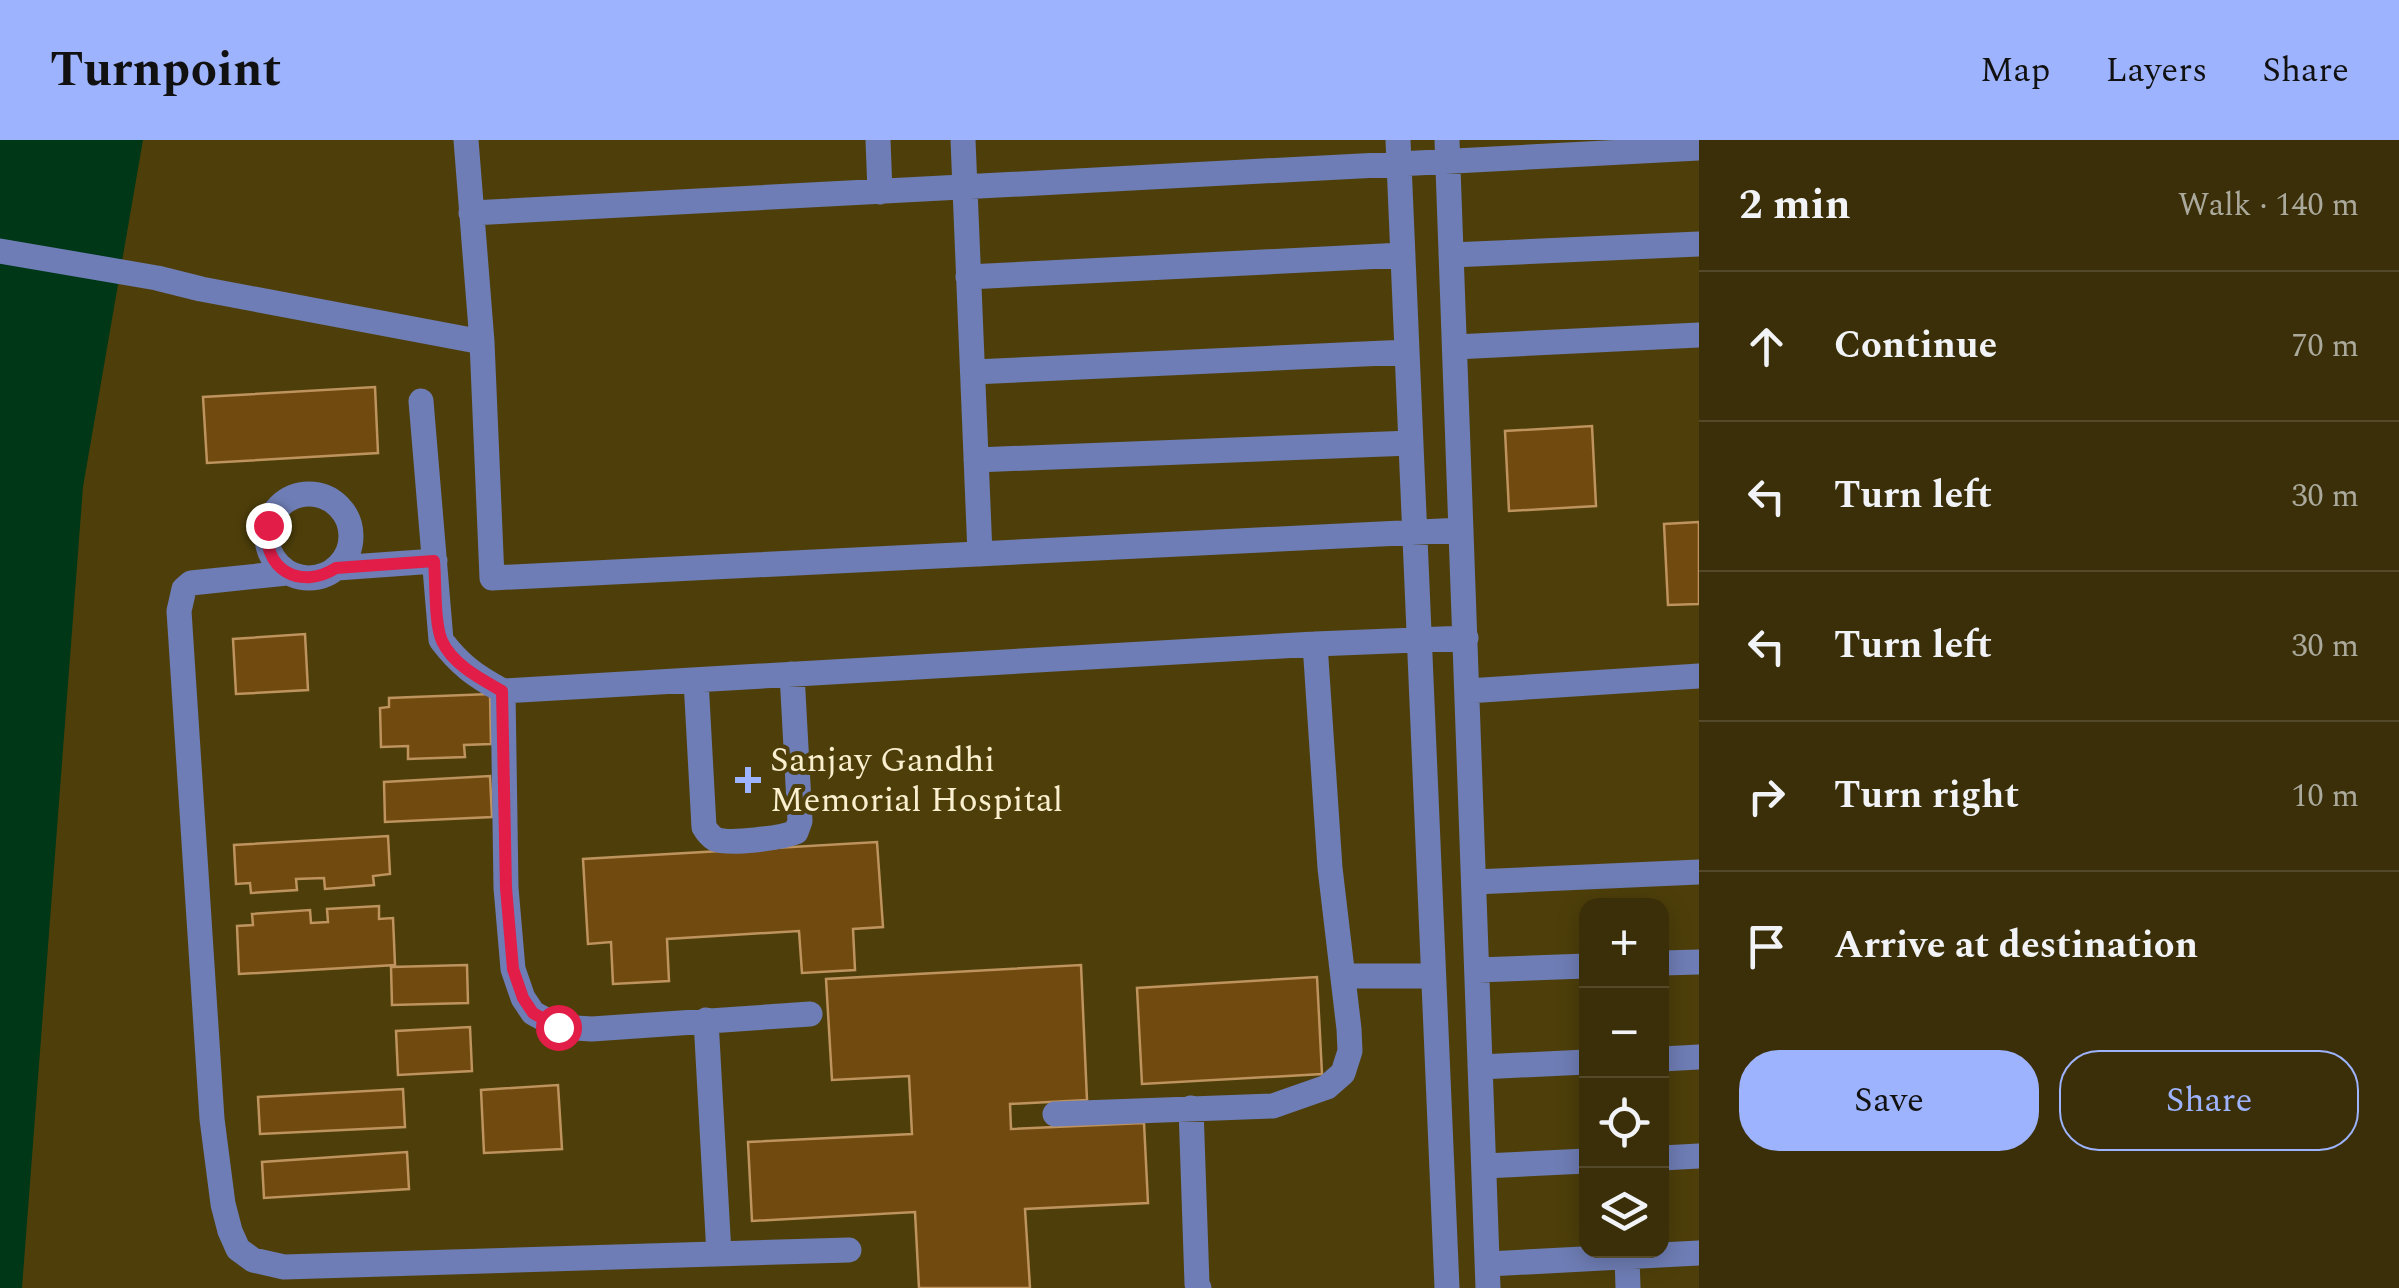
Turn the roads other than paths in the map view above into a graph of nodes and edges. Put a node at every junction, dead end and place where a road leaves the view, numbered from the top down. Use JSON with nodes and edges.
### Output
{"nodes":[{"id":1,"x":466,"y":140,"type":"edge"},
{"id":2,"x":878,"y":140,"type":"edge"},
{"id":3,"x":963,"y":140,"type":"edge"},
{"id":4,"x":1699,"y":148,"type":"edge"},
{"id":5,"x":1448,"y":151,"type":"edge"},
{"id":6,"x":1398,"y":153,"type":"edge"},
{"id":7,"x":965,"y":188,"type":"junction"},
{"id":8,"x":880,"y":192,"type":"junction"},
{"id":9,"x":470,"y":213,"type":"junction"},
{"id":10,"x":1699,"y":244,"type":"edge"},
{"id":11,"x":0,"y":251,"type":"edge"},
{"id":12,"x":1403,"y":255,"type":"junction"},
{"id":13,"x":1452,"y":255,"type":"junction"},
{"id":14,"x":968,"y":278,"type":"junction"},
{"id":15,"x":1699,"y":335,"type":"edge"},
{"id":16,"x":482,"y":342,"type":"junction"},
{"id":17,"x":1455,"y":346,"type":"junction"},
{"id":18,"x":1407,"y":352,"type":"junction"},
{"id":19,"x":972,"y":372,"type":"junction"},
{"id":20,"x":420,"y":401,"type":"dead end"},
{"id":21,"x":1411,"y":443,"type":"junction"},
{"id":22,"x":976,"y":460,"type":"junction"},
{"id":23,"x":1460,"y":477,"type":"junction"},
{"id":24,"x":1412,"y":480,"type":"junction"},
{"id":25,"x":1461,"y":530,"type":"junction"},
{"id":26,"x":1414,"y":532,"type":"junction"},
{"id":27,"x":980,"y":554,"type":"junction"},
{"id":28,"x":434,"y":561,"type":"junction"},
{"id":29,"x":336,"y":568,"type":"junction"},
{"id":30,"x":287,"y":572,"type":"junction"},
{"id":31,"x":1466,"y":638,"type":"junction"},
{"id":32,"x":1419,"y":640,"type":"junction"},
{"id":33,"x":1315,"y":644,"type":"junction"},
{"id":34,"x":792,"y":674,"type":"junction"},
{"id":35,"x":1699,"y":676,"type":"edge"},
{"id":36,"x":696,"y":680,"type":"junction"},
{"id":37,"x":502,"y":691,"type":"junction"},
{"id":38,"x":1467,"y":691,"type":"junction"},
{"id":39,"x":1471,"y":814,"type":"junction"},
{"id":40,"x":1427,"y":818,"type":"junction"},
{"id":41,"x":1699,"y":872,"type":"edge"},
{"id":42,"x":1474,"y":882,"type":"junction"},
{"id":43,"x":1699,"y":962,"type":"edge"},
{"id":44,"x":1669,"y":963,"type":"edge"},
{"id":45,"x":1579,"y":966,"type":"edge"},
{"id":46,"x":1477,"y":970,"type":"junction"},
{"id":47,"x":1344,"y":976,"type":"junction"},
{"id":48,"x":1434,"y":976,"type":"junction"},
{"id":49,"x":810,"y":1014,"type":"dead end"},
{"id":50,"x":706,"y":1020,"type":"junction"},
{"id":51,"x":1699,"y":1057,"type":"edge"},
{"id":52,"x":1669,"y":1059,"type":"edge"},
{"id":53,"x":1579,"y":1062,"type":"edge"},
{"id":54,"x":1480,"y":1067,"type":"junction"},
{"id":55,"x":1192,"y":1108,"type":"junction"},
{"id":56,"x":1054,"y":1114,"type":"dead end"},
{"id":57,"x":1699,"y":1156,"type":"edge"},
{"id":58,"x":1669,"y":1158,"type":"edge"},
{"id":59,"x":1579,"y":1161,"type":"edge"},
{"id":60,"x":1484,"y":1166,"type":"junction"},
{"id":61,"x":849,"y":1250,"type":"dead end"},
{"id":62,"x":1699,"y":1252,"type":"edge"},
{"id":63,"x":719,"y":1254,"type":"junction"},
{"id":64,"x":1669,"y":1254,"type":"edge"},
{"id":65,"x":1612,"y":1258,"type":"edge"},
{"id":66,"x":1626,"y":1258,"type":"edge"},
{"id":67,"x":1488,"y":1276,"type":"edge"},
{"id":68,"x":1199,"y":1288,"type":"edge"},
{"id":69,"x":1446,"y":1288,"type":"edge"},
{"id":70,"x":1628,"y":1288,"type":"edge"}],
"edges":[{"from":1,"to":9,"type":"street"},
{"from":2,"to":8,"type":"street"},
{"from":3,"to":7,"type":"street"},
{"from":4,"to":5,"type":"street"},
{"from":5,"to":6,"type":"street"},
{"from":5,"to":13,"type":"street"},
{"from":6,"to":7,"type":"street"},
{"from":6,"to":12,"type":"street"},
{"from":7,"to":8,"type":"street"},
{"from":7,"to":14,"type":"street"},
{"from":8,"to":9,"type":"street"},
{"from":9,"to":16,"type":"street"},
{"from":10,"to":13,"type":"street"},
{"from":11,"to":16,"type":"street"},
{"from":12,"to":14,"type":"street"},
{"from":12,"to":18,"type":"street"},
{"from":13,"to":17,"type":"street"},
{"from":14,"to":19,"type":"street"},
{"from":15,"to":17,"type":"street"},
{"from":16,"to":27,"type":"street"},
{"from":17,"to":23,"type":"street"},
{"from":18,"to":19,"type":"street"},
{"from":18,"to":21,"type":"street"},
{"from":19,"to":22,"type":"street"},
{"from":20,"to":28,"type":"street"},
{"from":21,"to":22,"type":"street"},
{"from":21,"to":24,"type":"street"},
{"from":22,"to":27,"type":"street"},
{"from":23,"to":24,"type":"street"},
{"from":23,"to":25,"type":"street"},
{"from":24,"to":26,"type":"street"},
{"from":25,"to":26,"type":"street"},
{"from":25,"to":31,"type":"street"},
{"from":26,"to":27,"type":"street"},
{"from":26,"to":32,"type":"street"},
{"from":28,"to":29,"type":"street"},
{"from":28,"to":37,"type":"street"},
{"from":29,"to":30,"type":"street"},
{"from":29,"to":30,"type":"street"},
{"from":30,"to":63,"type":"street"},
{"from":31,"to":32,"type":"street"},
{"from":31,"to":38,"type":"street"},
{"from":32,"to":33,"type":"street"},
{"from":32,"to":40,"type":"street"},
{"from":33,"to":34,"type":"street"},
{"from":33,"to":47,"type":"street"},
{"from":34,"to":36,"type":"street"},
{"from":34,"to":36,"type":"street"},
{"from":35,"to":38,"type":"street"},
{"from":36,"to":37,"type":"street"},
{"from":37,"to":50,"type":"street"},
{"from":38,"to":39,"type":"street"},
{"from":39,"to":40,"type":"street"},
{"from":39,"to":42,"type":"street"},
{"from":40,"to":48,"type":"street"},
{"from":41,"to":42,"type":"street"},
{"from":42,"to":46,"type":"street"},
{"from":43,"to":44,"type":"street"},
{"from":45,"to":46,"type":"street"},
{"from":46,"to":54,"type":"street"},
{"from":47,"to":48,"type":"street"},
{"from":47,"to":55,"type":"street"},
{"from":48,"to":69,"type":"street"},
{"from":49,"to":50,"type":"street"},
{"from":50,"to":63,"type":"street"},
{"from":51,"to":52,"type":"street"},
{"from":53,"to":54,"type":"street"},
{"from":54,"to":60,"type":"street"},
{"from":55,"to":56,"type":"street"},
{"from":55,"to":68,"type":"street"},
{"from":57,"to":58,"type":"street"},
{"from":59,"to":60,"type":"street"},
{"from":60,"to":67,"type":"street"},
{"from":61,"to":63,"type":"street"},
{"from":62,"to":64,"type":"street"},
{"from":65,"to":67,"type":"street"},
{"from":66,"to":70,"type":"street"}]}
